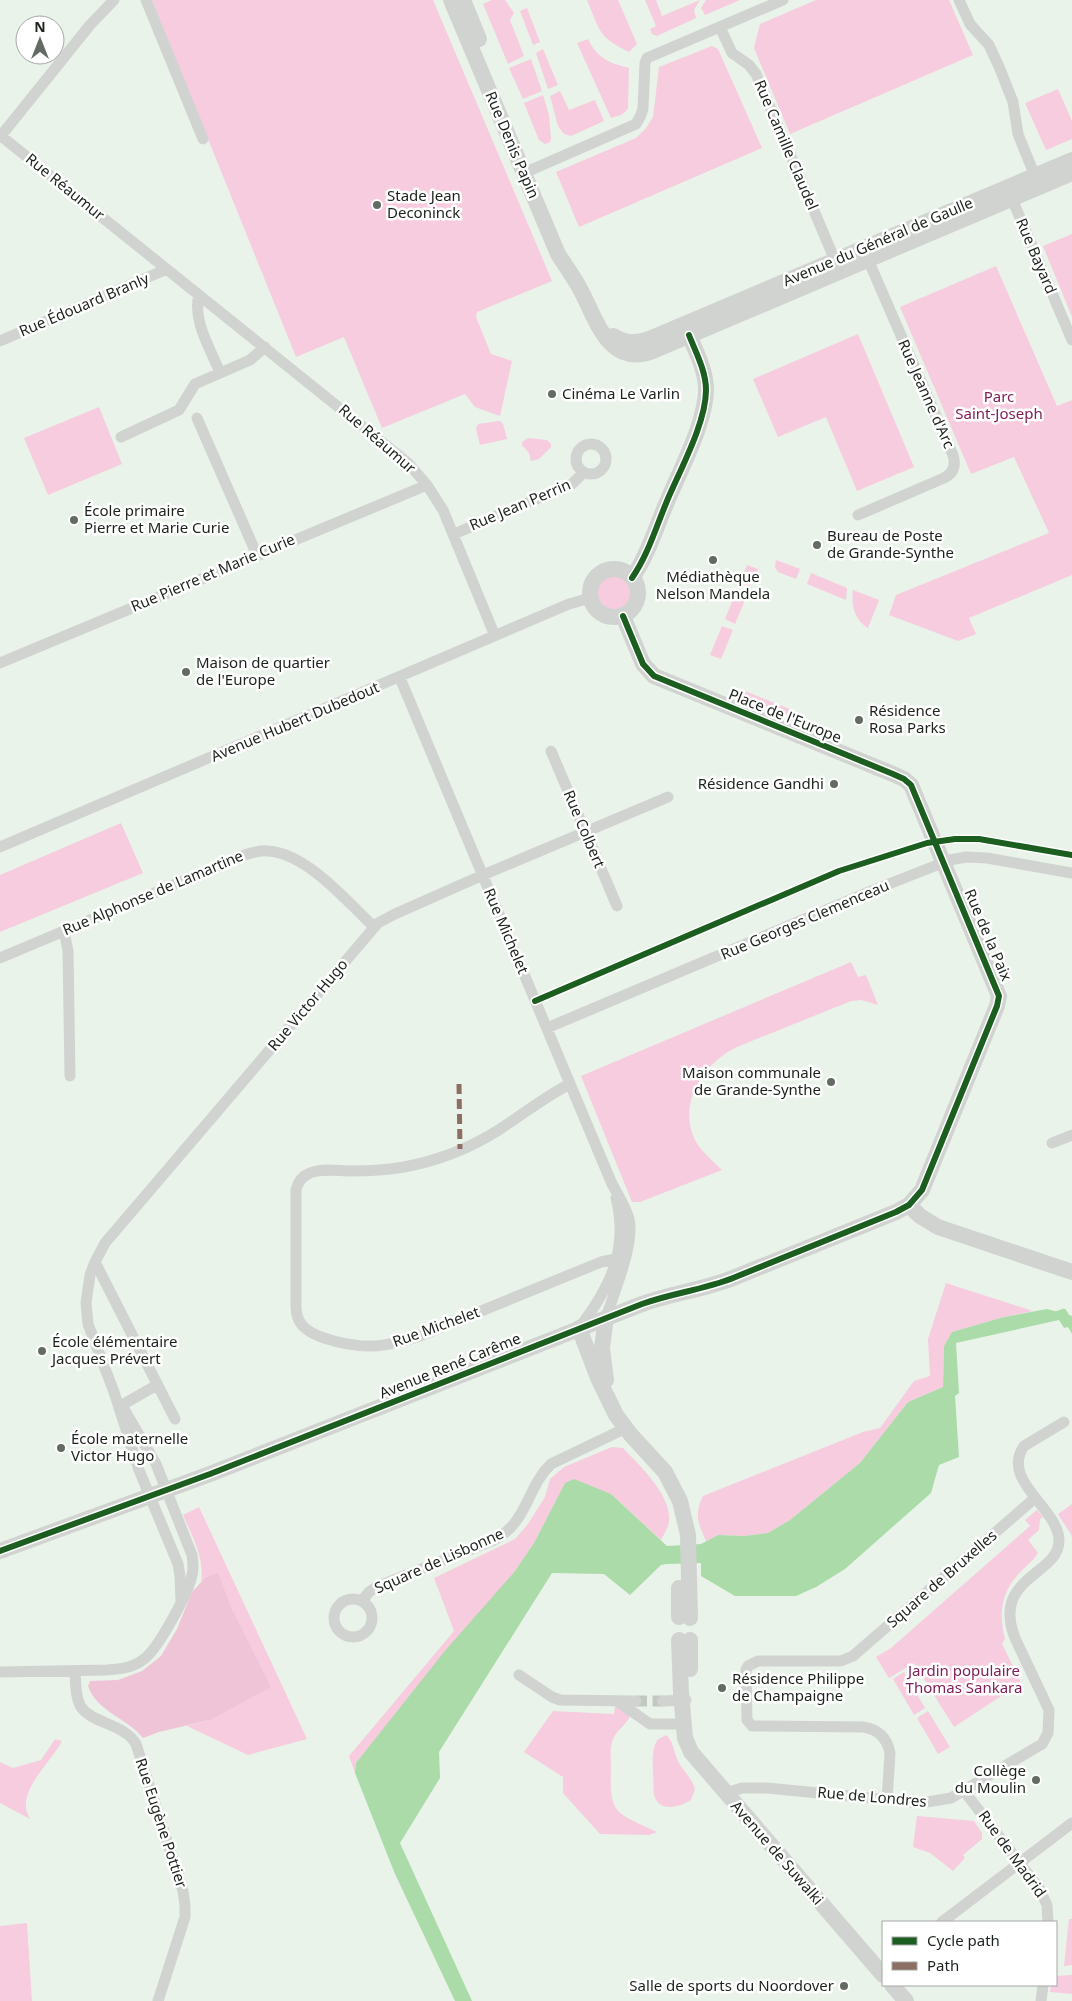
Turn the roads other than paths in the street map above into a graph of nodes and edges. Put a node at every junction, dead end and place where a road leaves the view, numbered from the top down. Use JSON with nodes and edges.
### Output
{"nodes":[{"id":1,"x":114,"y":0,"type":"edge"},
{"id":2,"x":146,"y":0,"type":"edge"},
{"id":3,"x":451,"y":0,"type":"edge"},
{"id":4,"x":463,"y":0,"type":"edge"},
{"id":5,"x":783,"y":0,"type":"edge"},
{"id":6,"x":959,"y":0,"type":"edge"},
{"id":7,"x":720,"y":27,"type":"junction"},
{"id":8,"x":0,"y":137,"type":"edge"},
{"id":9,"x":203,"y":140,"type":"dead end"},
{"id":10,"x":1072,"y":160,"type":"edge"},
{"id":11,"x":529,"y":171,"type":"junction"},
{"id":12,"x":1072,"y":173,"type":"edge"},
{"id":13,"x":1037,"y":181,"type":"junction"},
{"id":14,"x":1012,"y":199,"type":"junction"},
{"id":15,"x":865,"y":254,"type":"junction"},
{"id":16,"x":837,"y":266,"type":"junction"},
{"id":17,"x":168,"y":270,"type":"junction"},
{"id":18,"x":199,"y":295,"type":"junction"},
{"id":19,"x":687,"y":330,"type":"junction"},
{"id":20,"x":1072,"y":340,"type":"edge"},
{"id":21,"x":0,"y":341,"type":"edge"},
{"id":22,"x":265,"y":347,"type":"junction"},
{"id":23,"x":220,"y":373,"type":"junction"},
{"id":24,"x":197,"y":418,"type":"dead end"},
{"id":25,"x":121,"y":437,"type":"dead end"},
{"id":26,"x":584,"y":472,"type":"dead end"},
{"id":27,"x":427,"y":485,"type":"junction"},
{"id":28,"x":858,"y":515,"type":"dead end"},
{"id":29,"x":454,"y":534,"type":"junction"},
{"id":30,"x":257,"y":555,"type":"junction"},
{"id":31,"x":632,"y":578,"type":"junction"},
{"id":32,"x":590,"y":598,"type":"junction"},
{"id":33,"x":623,"y":616,"type":"junction"},
{"id":34,"x":495,"y":636,"type":"junction"},
{"id":35,"x":0,"y":663,"type":"edge"},
{"id":36,"x":400,"y":678,"type":"junction"},
{"id":37,"x":551,"y":752,"type":"dead end"},
{"id":38,"x":668,"y":797,"type":"dead end"},
{"id":39,"x":585,"y":832,"type":"junction"},
{"id":40,"x":935,"y":841,"type":"joint"},
{"id":41,"x":0,"y":847,"type":"edge"},
{"id":42,"x":944,"y":862,"type":"junction"},
{"id":43,"x":1072,"y":873,"type":"edge"},
{"id":44,"x":483,"y":875,"type":"junction"},
{"id":45,"x":617,"y":906,"type":"dead end"},
{"id":46,"x":374,"y":927,"type":"junction"},
{"id":47,"x":64,"y":931,"type":"junction"},
{"id":48,"x":0,"y":958,"type":"edge"},
{"id":49,"x":547,"y":1028,"type":"junction"},
{"id":50,"x":70,"y":1076,"type":"dead end"},
{"id":51,"x":570,"y":1084,"type":"junction"},
{"id":52,"x":1072,"y":1135,"type":"edge"},
{"id":53,"x":1052,"y":1143,"type":"dead end"},
{"id":54,"x":909,"y":1205,"type":"junction"},
{"id":55,"x":621,"y":1258,"type":"junction"},
{"id":56,"x":95,"y":1262,"type":"junction"},
{"id":57,"x":1072,"y":1272,"type":"edge"},
{"id":58,"x":606,"y":1318,"type":"junction"},
{"id":59,"x":579,"y":1328,"type":"junction"},
{"id":60,"x":158,"y":1385,"type":"junction"},
{"id":61,"x":114,"y":1392,"type":"junction"},
{"id":62,"x":122,"y":1405,"type":"junction"},
{"id":63,"x":613,"y":1407,"type":"junction"},
{"id":64,"x":175,"y":1419,"type":"dead end"},
{"id":65,"x":1064,"y":1422,"type":"dead end"},
{"id":66,"x":626,"y":1428,"type":"junction"},
{"id":67,"x":166,"y":1491,"type":"junction"},
{"id":68,"x":150,"y":1496,"type":"junction"},
{"id":69,"x":1035,"y":1498,"type":"junction"},
{"id":70,"x":0,"y":1551,"type":"edge"},
{"id":71,"x":181,"y":1601,"type":"junction"},
{"id":72,"x":362,"y":1601,"type":"dead end"},
{"id":73,"x":684,"y":1617,"type":"dead end"},
{"id":74,"x":684,"y":1640,"type":"dead end"},
{"id":75,"x":0,"y":1672,"type":"edge"},
{"id":76,"x":75,"y":1672,"type":"junction"},
{"id":77,"x":519,"y":1675,"type":"dead end"},
{"id":78,"x":617,"y":1701,"type":"junction"},
{"id":79,"x":636,"y":1701,"type":"tunnel mouth"},
{"id":80,"x":663,"y":1701,"type":"tunnel mouth"},
{"id":81,"x":684,"y":1701,"type":"junction"},
{"id":82,"x":684,"y":1724,"type":"junction"},
{"id":83,"x":964,"y":1791,"type":"junction"},
{"id":84,"x":726,"y":1793,"type":"junction"},
{"id":85,"x":887,"y":1800,"type":"junction"},
{"id":86,"x":1072,"y":1823,"type":"edge"},
{"id":87,"x":1021,"y":1863,"type":"junction"},
{"id":88,"x":943,"y":1921,"type":"edge"},
{"id":89,"x":1048,"y":1921,"type":"edge"},
{"id":90,"x":882,"y":1971,"type":"edge"},
{"id":91,"x":893,"y":1986,"type":"edge"},
{"id":92,"x":1043,"y":1986,"type":"edge"},
{"id":93,"x":158,"y":2001,"type":"edge"},
{"id":94,"x":906,"y":2001,"type":"edge"},
{"id":95,"x":1041,"y":2001,"type":"edge"}],
"edges":[{"from":1,"to":8,"type":"street"},
{"from":2,"to":9,"type":"street"},
{"from":3,"to":11,"type":"street","name":"Rue Denis Papin"},
{"from":4,"to":11,"type":"street","name":"Rue Denis Papin"},
{"from":5,"to":7,"type":"street"},
{"from":6,"to":13,"type":"street"},
{"from":7,"to":11,"type":"street"},
{"from":7,"to":16,"type":"street","name":"Rue Camille Claudel"},
{"from":8,"to":17,"type":"street","name":"Rue Réaumur"},
{"from":10,"to":13,"type":"street","name":"Avenue du Général de Gaulle"},
{"from":11,"to":19,"type":"street","name":"Rue Denis Papin"},
{"from":12,"to":13,"type":"street","name":"Avenue du Général de Gaulle"},
{"from":13,"to":14,"type":"street","name":"Avenue du Général de Gaulle"},
{"from":13,"to":15,"type":"street","name":"Avenue du Général de Gaulle"},
{"from":14,"to":15,"type":"street","name":"Avenue du Général de Gaulle"},
{"from":14,"to":20,"type":"street","name":"Rue Bayard"},
{"from":15,"to":16,"type":"street","name":"Avenue du Général de Gaulle"},
{"from":15,"to":28,"type":"street","name":"Rue Jeanne d'Arc"},
{"from":16,"to":19,"type":"street","name":"Avenue du Général de Gaulle"},
{"from":17,"to":18,"type":"street","name":"Rue Réaumur"},
{"from":17,"to":21,"type":"street","name":"Rue Édouard Branly"},
{"from":18,"to":22,"type":"street","name":"Rue Réaumur"},
{"from":18,"to":23,"type":"street"},
{"from":19,"to":31,"type":"street"},
{"from":22,"to":23,"type":"street"},
{"from":22,"to":27,"type":"street","name":"Rue Réaumur"},
{"from":23,"to":25,"type":"street"},
{"from":24,"to":30,"type":"street"},
{"from":26,"to":29,"type":"street","name":"Rue Jean Perrin"},
{"from":27,"to":29,"type":"street","name":"Rue Réaumur"},
{"from":27,"to":30,"type":"street","name":"Rue Pierre et Marie Curie"},
{"from":29,"to":34,"type":"street","name":"Rue Réaumur"},
{"from":30,"to":35,"type":"street","name":"Rue Pierre et Marie Curie"},
{"from":31,"to":32,"type":"street"},
{"from":31,"to":33,"type":"street"},
{"from":32,"to":33,"type":"street"},
{"from":32,"to":34,"type":"street","name":"Avenue Hubert Dubedout"},
{"from":33,"to":40,"type":"street","name":"Place de l'Europe"},
{"from":34,"to":36,"type":"street","name":"Avenue Hubert Dubedout"},
{"from":36,"to":41,"type":"street","name":"Avenue Hubert Dubedout"},
{"from":36,"to":44,"type":"street","name":"Rue Michelet"},
{"from":37,"to":39,"type":"street","name":"Rue Colbert"},
{"from":38,"to":39,"type":"street","name":"Rue Victor Hugo"},
{"from":39,"to":44,"type":"street","name":"Rue Victor Hugo"},
{"from":39,"to":45,"type":"street","name":"Rue Colbert"},
{"from":40,"to":42,"type":"street","name":"Rue de la Paix"},
{"from":42,"to":43,"type":"street","name":"Rue Georges Clemenceau"},
{"from":42,"to":49,"type":"street","name":"Rue Georges Clemenceau"},
{"from":42,"to":54,"type":"street","name":"Rue de la Paix"},
{"from":44,"to":46,"type":"street","name":"Rue Victor Hugo"},
{"from":44,"to":49,"type":"street","name":"Rue Michelet"},
{"from":46,"to":47,"type":"street","name":"Rue Alphonse de Lamartine"},
{"from":46,"to":56,"type":"street","name":"Rue Victor Hugo"},
{"from":47,"to":48,"type":"street","name":"Rue Alphonse de Lamartine"},
{"from":47,"to":50,"type":"street"},
{"from":49,"to":51,"type":"street","name":"Rue Michelet"},
{"from":51,"to":55,"type":"street","name":"Rue Michelet"},
{"from":51,"to":55,"type":"street","name":"Rue Michelet"},
{"from":52,"to":53,"type":"street"},
{"from":54,"to":57,"type":"street"},
{"from":54,"to":58,"type":"street","name":"Avenue René Carême"},
{"from":55,"to":58,"type":"street","name":"Rue Michelet"},
{"from":55,"to":59,"type":"street","name":"Rue Michelet"},
{"from":56,"to":60,"type":"street"},
{"from":56,"to":61,"type":"street","name":"Rue Victor Hugo"},
{"from":58,"to":59,"type":"street","name":"Avenue René Carême"},
{"from":58,"to":63,"type":"street"},
{"from":59,"to":63,"type":"street"},
{"from":59,"to":67,"type":"street","name":"Avenue René Carême"},
{"from":60,"to":62,"type":"street"},
{"from":60,"to":64,"type":"street"},
{"from":61,"to":62,"type":"street","name":"Rue Victor Hugo"},
{"from":61,"to":68,"type":"street","name":"Rue Victor Hugo"},
{"from":62,"to":67,"type":"street","name":"Rue Victor Hugo"},
{"from":63,"to":66,"type":"street"},
{"from":65,"to":69,"type":"street"},
{"from":66,"to":72,"type":"street","name":"Square de Lisbonne"},
{"from":66,"to":73,"type":"street"},
{"from":67,"to":68,"type":"street","name":"Avenue René Carême"},
{"from":67,"to":71,"type":"street","name":"Rue Victor Hugo"},
{"from":68,"to":70,"type":"street","name":"Avenue René Carême"},
{"from":68,"to":71,"type":"street","name":"Rue Victor Hugo"},
{"from":69,"to":83,"type":"street","name":"Rue de Londres"},
{"from":69,"to":85,"type":"street","name":"Square de Bruxelles"},
{"from":71,"to":76,"type":"street","name":"Rue Victor Hugo"},
{"from":74,"to":81,"type":"street","name":"Avenue de Suwalki"},
{"from":75,"to":76,"type":"street","name":"Rue Victor Hugo"},
{"from":76,"to":93,"type":"street","name":"Rue Eugène Pottier"},
{"from":77,"to":78,"type":"street"},
{"from":78,"to":79,"type":"street"},
{"from":78,"to":82,"type":"street"},
{"from":80,"to":81,"type":"street"},
{"from":81,"to":82,"type":"street","name":"Avenue de Suwalki"},
{"from":82,"to":84,"type":"street","name":"Avenue de Suwalki"},
{"from":83,"to":85,"type":"street","name":"Rue de Londres"},
{"from":83,"to":87,"type":"street","name":"Rue de Madrid"},
{"from":84,"to":85,"type":"street","name":"Rue de Londres"},
{"from":84,"to":90,"type":"street","name":"Avenue de Suwalki"},
{"from":86,"to":87,"type":"street"},
{"from":87,"to":88,"type":"street"},
{"from":87,"to":89,"type":"street","name":"Rue de Madrid"},
{"from":91,"to":94,"type":"street"},
{"from":92,"to":95,"type":"street"}]}
